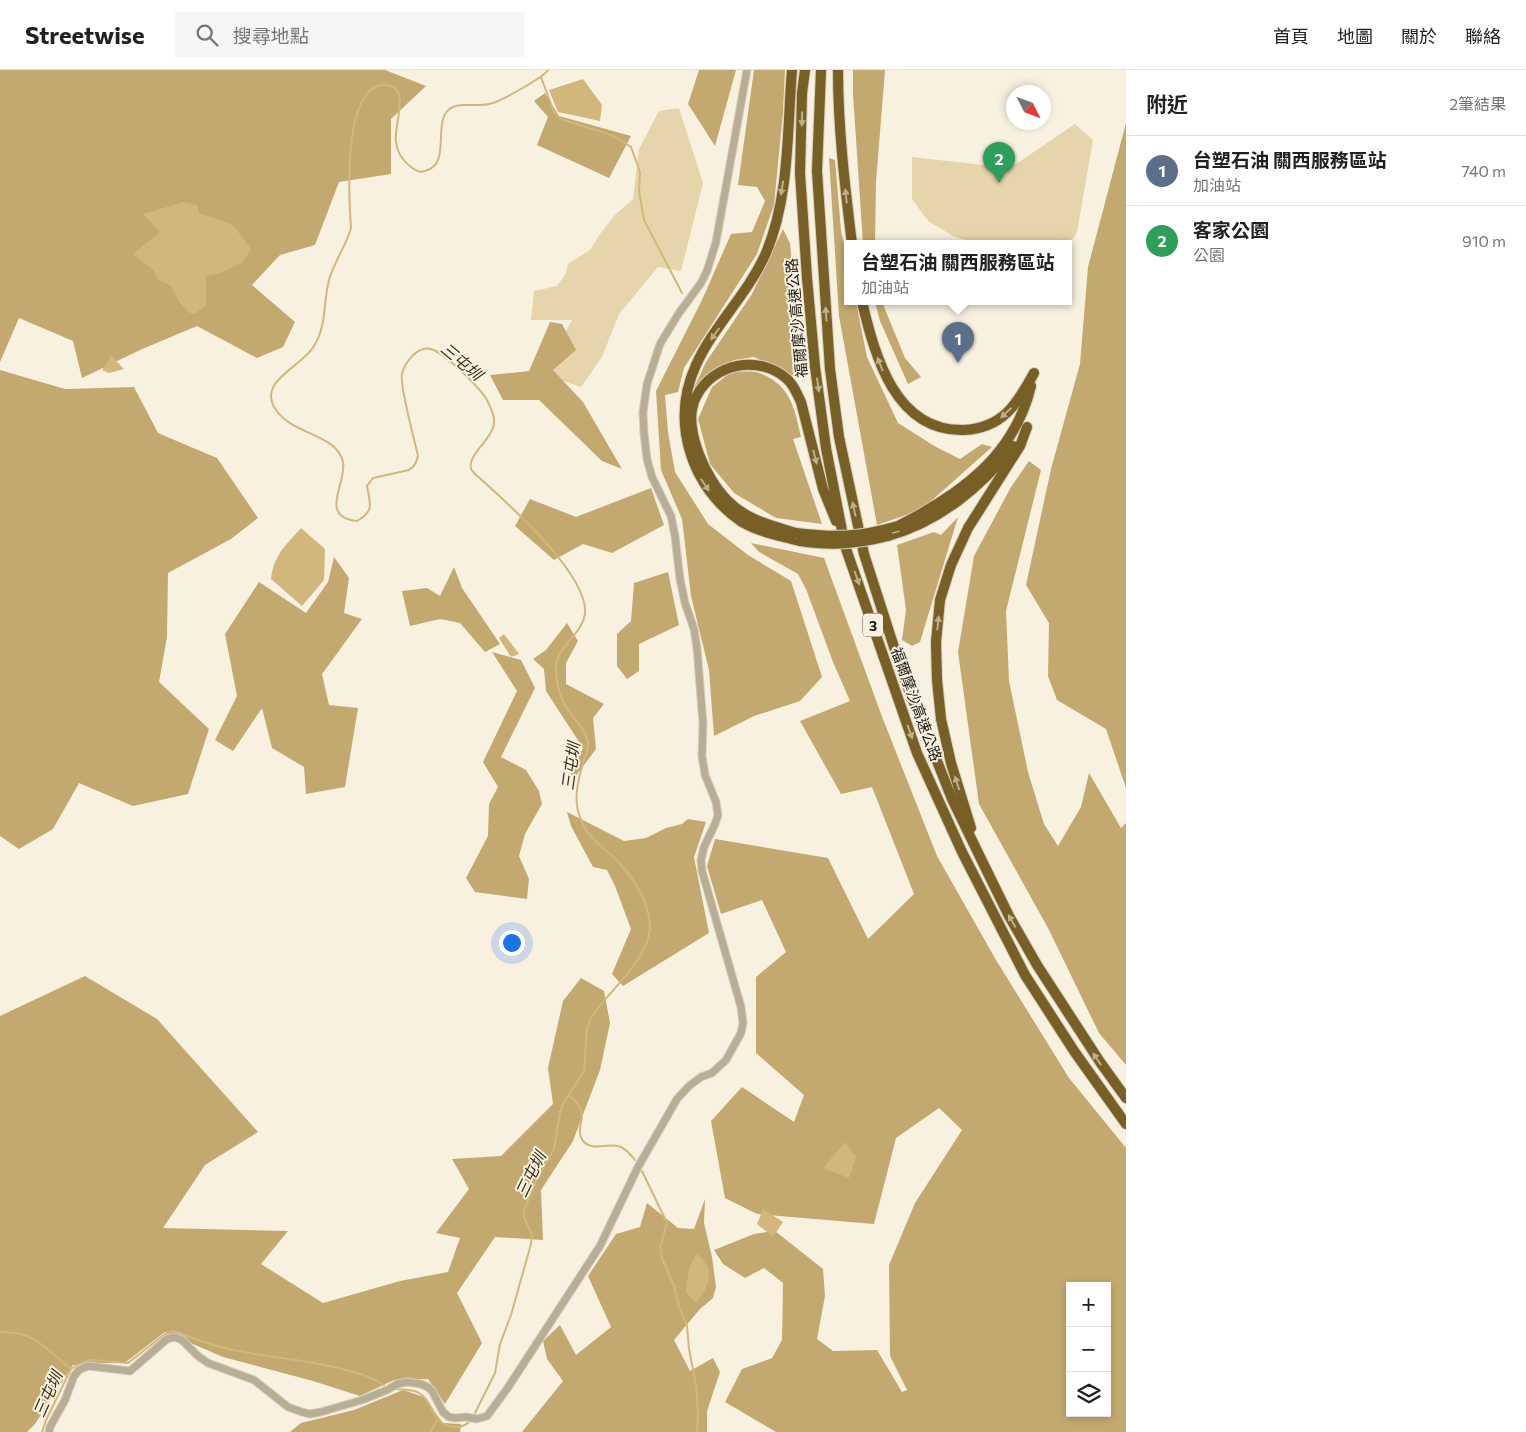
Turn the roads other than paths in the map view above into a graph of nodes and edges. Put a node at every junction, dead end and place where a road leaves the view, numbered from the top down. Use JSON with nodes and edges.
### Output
{"nodes":[{"id":1,"x":746,"y":70,"type":"edge"},
{"id":2,"x":792,"y":70,"type":"edge"},
{"id":3,"x":805,"y":70,"type":"edge"},
{"id":4,"x":821,"y":70,"type":"edge"},
{"id":5,"x":838,"y":70,"type":"edge"},
{"id":6,"x":851,"y":240,"type":"edge"},
{"id":7,"x":863,"y":305,"type":"edge"},
{"id":8,"x":798,"y":537,"type":"junction"},
{"id":9,"x":845,"y":546,"type":"junction"},
{"id":10,"x":982,"y":863,"type":"junction"},
{"id":11,"x":1126,"y":1098,"type":"edge"},
{"id":12,"x":1126,"y":1124,"type":"edge"},
{"id":13,"x":49,"y":1432,"type":"edge"}],
"edges":[{"from":1,"to":13,"type":"street"},
{"from":2,"to":8,"type":"highway","one_way":true},
{"from":3,"to":9,"type":"highway","name":"福爾摩沙高速公路","number":"3","one_way":true},
{"from":10,"to":4,"type":"highway","name":"福爾摩沙高速公路","number":"3","one_way":true},
{"from":6,"to":5,"type":"highway","one_way":true},
{"from":8,"to":7,"type":"highway","one_way":true,"bridge":true},
{"from":8,"to":9,"type":"highway","one_way":true},
{"from":10,"to":8,"type":"highway","one_way":true,"bridge":true},
{"from":9,"to":12,"type":"highway","name":"福爾摩沙高速公路","number":"3","one_way":true},
{"from":11,"to":10,"type":"highway","name":"福爾摩沙高速公路","number":"3","one_way":true}]}
